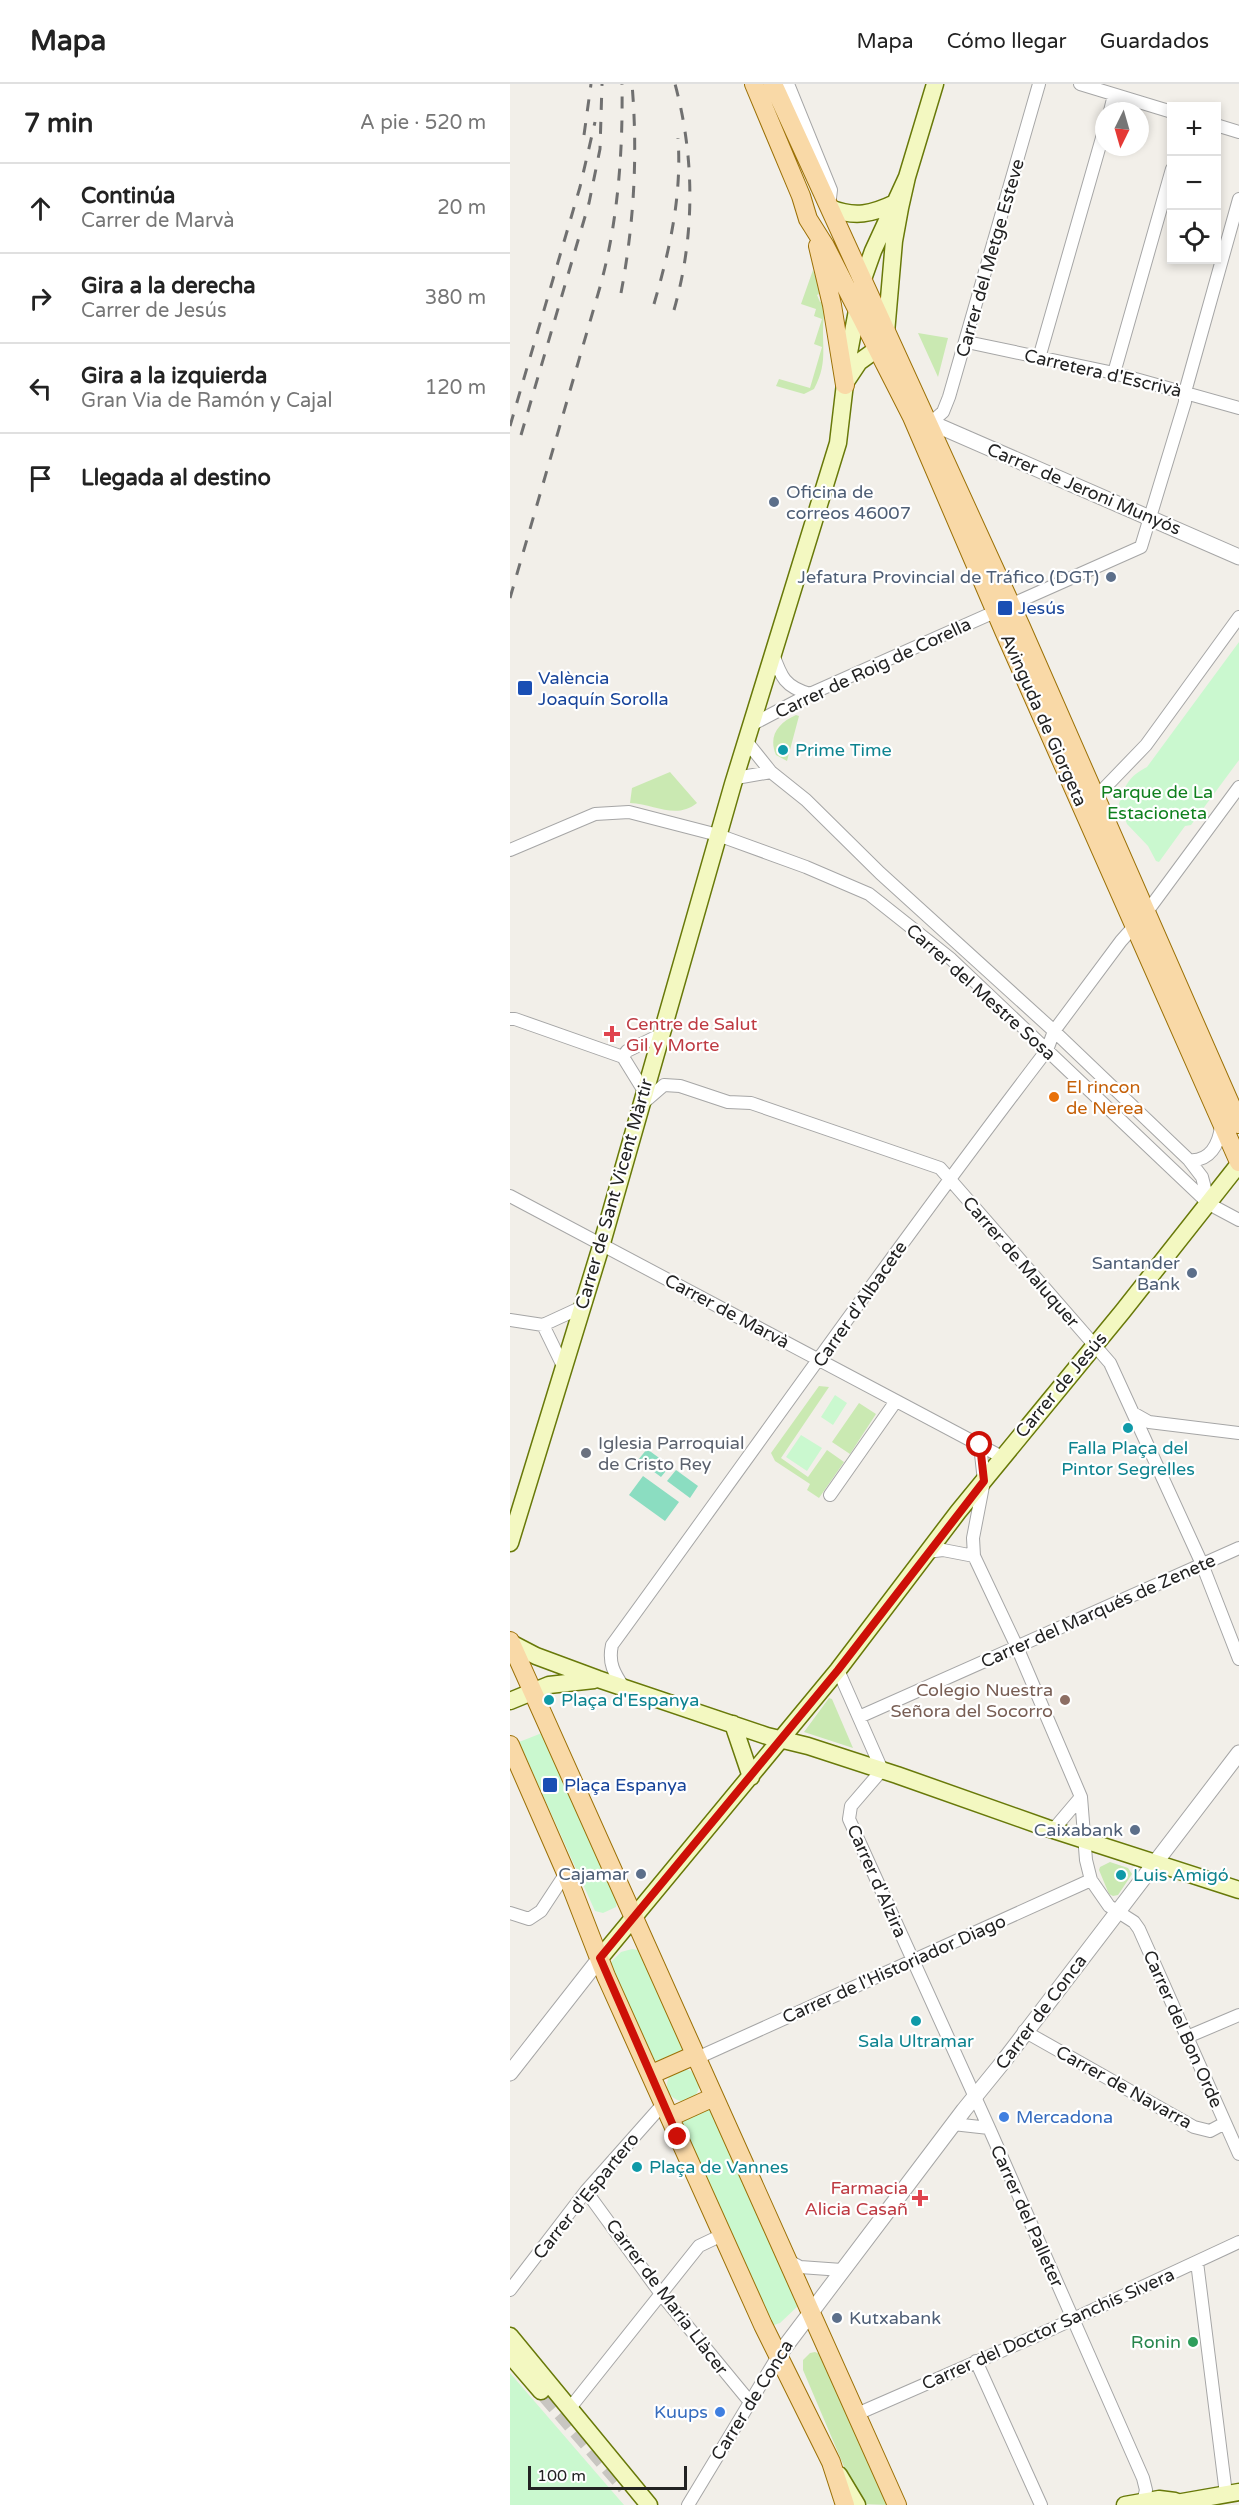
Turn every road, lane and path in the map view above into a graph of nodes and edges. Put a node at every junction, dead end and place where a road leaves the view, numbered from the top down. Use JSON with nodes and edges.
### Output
{"nodes":[{"id":1,"x":754,"y":84,"type":"edge"},
{"id":2,"x":773,"y":84,"type":"edge"},
{"id":3,"x":788,"y":84,"type":"edge"},
{"id":4,"x":935,"y":84,"type":"edge"},
{"id":5,"x":1039,"y":84,"type":"edge"},
{"id":6,"x":1080,"y":84,"type":"edge"},
{"id":7,"x":1114,"y":95,"type":"junction"},
{"id":8,"x":1112,"y":102,"type":"edge"},
{"id":9,"x":1167,"y":111,"type":"edge"},
{"id":10,"x":1221,"y":127,"type":"edge"},
{"id":11,"x":1239,"y":132,"type":"edge"},
{"id":12,"x":1097,"y":156,"type":"edge"},
{"id":13,"x":907,"y":177,"type":"junction"},
{"id":14,"x":1167,"y":186,"type":"edge"},
{"id":15,"x":1239,"y":199,"type":"edge"},
{"id":16,"x":835,"y":204,"type":"junction"},
{"id":17,"x":895,"y":204,"type":"junction"},
{"id":18,"x":808,"y":219,"type":"junction"},
{"id":19,"x":863,"y":279,"type":"junction"},
{"id":20,"x":858,"y":309,"type":"junction"},
{"id":21,"x":881,"y":341,"type":"junction"},
{"id":22,"x":967,"y":342,"type":"junction"},
{"id":23,"x":1039,"y":358,"type":"junction"},
{"id":24,"x":1113,"y":373,"type":"junction"},
{"id":25,"x":845,"y":385,"type":"junction"},
{"id":26,"x":1185,"y":392,"type":"junction"},
{"id":27,"x":1239,"y":408,"type":"edge"},
{"id":28,"x":928,"y":425,"type":"junction"},
{"id":29,"x":1151,"y":518,"type":"junction"},
{"id":30,"x":1239,"y":557,"type":"edge"},
{"id":31,"x":1003,"y":608,"type":"junction"},
{"id":32,"x":1239,"y":617,"type":"edge"},
{"id":33,"x":773,"y":654,"type":"junction"},
{"id":34,"x":810,"y":694,"type":"junction"},
{"id":35,"x":751,"y":725,"type":"junction"},
{"id":36,"x":749,"y":745,"type":"junction"},
{"id":37,"x":771,"y":772,"type":"junction"},
{"id":38,"x":736,"y":778,"type":"junction"},
{"id":39,"x":1239,"y":787,"type":"edge"},
{"id":40,"x":1094,"y":796,"type":"junction"},
{"id":41,"x":1087,"y":816,"type":"junction"},
{"id":42,"x":718,"y":835,"type":"junction"},
{"id":43,"x":510,"y":850,"type":"edge"},
{"id":44,"x":889,"y":881,"type":"junction"},
{"id":45,"x":908,"y":897,"type":"junction"},
{"id":46,"x":876,"y":900,"type":"junction"},
{"id":47,"x":895,"y":915,"type":"junction"},
{"id":48,"x":1140,"y":919,"type":"junction"},
{"id":49,"x":510,"y":1019,"type":"edge"},
{"id":50,"x":1054,"y":1031,"type":"junction"},
{"id":51,"x":660,"y":1035,"type":"junction"},
{"id":52,"x":1047,"y":1050,"type":"junction"},
{"id":53,"x":623,"y":1057,"type":"junction"},
{"id":54,"x":643,"y":1098,"type":"junction"},
{"id":55,"x":1230,"y":1123,"type":"edge"},
{"id":56,"x":1189,"y":1160,"type":"junction"},
{"id":57,"x":1239,"y":1163,"type":"edge"},
{"id":58,"x":949,"y":1179,"type":"junction"},
{"id":59,"x":510,"y":1196,"type":"edge"},
{"id":60,"x":1209,"y":1204,"type":"junction"},
{"id":61,"x":1239,"y":1220,"type":"edge"},
{"id":62,"x":602,"y":1243,"type":"junction"},
{"id":63,"x":582,"y":1307,"type":"junction"},
{"id":64,"x":510,"y":1320,"type":"edge"},
{"id":65,"x":543,"y":1326,"type":"junction"},
{"id":66,"x":1093,"y":1346,"type":"junction"},
{"id":67,"x":819,"y":1361,"type":"junction"},
{"id":68,"x":564,"y":1368,"type":"junction"},
{"id":69,"x":896,"y":1401,"type":"junction"},
{"id":70,"x":1131,"y":1411,"type":"junction"},
{"id":71,"x":1239,"y":1433,"type":"edge"},
{"id":72,"x":980,"y":1445,"type":"junction"},
{"id":73,"x":1002,"y":1457,"type":"junction"},
{"id":74,"x":984,"y":1481,"type":"junction"},
{"id":75,"x":830,"y":1495,"type":"dead end"},
{"id":76,"x":511,"y":1535,"type":"edge"},
{"id":77,"x":1239,"y":1548,"type":"edge"},
{"id":78,"x":927,"y":1552,"type":"junction"},
{"id":79,"x":974,"y":1556,"type":"junction"},
{"id":80,"x":1202,"y":1564,"type":"junction"},
{"id":81,"x":510,"y":1642,"type":"edge"},
{"id":82,"x":1017,"y":1647,"type":"junction"},
{"id":83,"x":1239,"y":1659,"type":"edge"},
{"id":84,"x":838,"y":1670,"type":"junction"},
{"id":85,"x":598,"y":1679,"type":"junction"},
{"id":86,"x":624,"y":1688,"type":"junction"},
{"id":87,"x":532,"y":1691,"type":"junction"},
{"id":88,"x":510,"y":1701,"type":"edge"},
{"id":89,"x":859,"y":1717,"type":"junction"},
{"id":90,"x":733,"y":1724,"type":"junction"},
{"id":91,"x":780,"y":1739,"type":"junction"},
{"id":92,"x":510,"y":1745,"type":"edge"},
{"id":93,"x":1239,"y":1753,"type":"edge"},
{"id":94,"x":882,"y":1770,"type":"junction"},
{"id":95,"x":751,"y":1777,"type":"junction"},
{"id":96,"x":1081,"y":1797,"type":"junction"},
{"id":97,"x":1053,"y":1830,"type":"junction"},
{"id":98,"x":1086,"y":1840,"type":"junction"},
{"id":99,"x":1155,"y":1863,"type":"junction"},
{"id":100,"x":566,"y":1874,"type":"junction"},
{"id":101,"x":1091,"y":1880,"type":"junction"},
{"id":102,"x":1239,"y":1890,"type":"edge"},
{"id":103,"x":1117,"y":1912,"type":"junction"},
{"id":104,"x":510,"y":1914,"type":"edge"},
{"id":105,"x":634,"y":1915,"type":"junction"},
{"id":106,"x":600,"y":1958,"type":"junction"},
{"id":107,"x":912,"y":1960,"type":"junction"},
{"id":108,"x":1239,"y":2014,"type":"edge"},
{"id":109,"x":1024,"y":2031,"type":"junction"},
{"id":110,"x":1187,"y":2037,"type":"junction"},
{"id":111,"x":696,"y":2056,"type":"junction"},
{"id":112,"x":510,"y":2073,"type":"edge"},
{"id":113,"x":652,"y":2074,"type":"junction"},
{"id":114,"x":714,"y":2097,"type":"junction"},
{"id":115,"x":974,"y":2097,"type":"junction"},
{"id":116,"x":667,"y":2110,"type":"junction"},
{"id":117,"x":1225,"y":2123,"type":"junction"},
{"id":118,"x":953,"y":2124,"type":"junction"},
{"id":119,"x":989,"y":2128,"type":"junction"},
{"id":120,"x":1239,"y":2154,"type":"edge"},
{"id":121,"x":586,"y":2191,"type":"junction"},
{"id":122,"x":722,"y":2235,"type":"junction"},
{"id":123,"x":1239,"y":2242,"type":"edge"},
{"id":124,"x":787,"y":2260,"type":"junction"},
{"id":125,"x":1197,"y":2262,"type":"junction"},
{"id":126,"x":842,"y":2270,"type":"junction"},
{"id":127,"x":510,"y":2290,"type":"edge"},
{"id":128,"x":661,"y":2294,"type":"junction"},
{"id":129,"x":810,"y":2312,"type":"junction"},
{"id":130,"x":1072,"y":2319,"type":"junction"},
{"id":131,"x":510,"y":2336,"type":"edge"},
{"id":132,"x":510,"y":2355,"type":"edge"},
{"id":133,"x":778,"y":2356,"type":"junction"},
{"id":134,"x":976,"y":2361,"type":"junction"},
{"id":135,"x":545,"y":2395,"type":"tunnel mouth"},
{"id":136,"x":750,"y":2402,"type":"junction"},
{"id":137,"x":570,"y":2408,"type":"junction"},
{"id":138,"x":857,"y":2414,"type":"junction"},
{"id":139,"x":831,"y":2462,"type":"junction"},
{"id":140,"x":1232,"y":2493,"type":"edge"},
{"id":141,"x":1143,"y":2502,"type":"junction"},
{"id":142,"x":1183,"y":2503,"type":"edge"},
{"id":143,"x":650,"y":2505,"type":"edge"},
{"id":144,"x":688,"y":2505,"type":"edge"},
{"id":145,"x":845,"y":2505,"type":"edge"},
{"id":146,"x":857,"y":2505,"type":"edge"},
{"id":147,"x":897,"y":2505,"type":"edge"},
{"id":148,"x":1041,"y":2505,"type":"edge"},
{"id":149,"x":1125,"y":2505,"type":"edge"},
{"id":150,"x":1165,"y":2505,"type":"edge"}],
"edges":[{"from":1,"to":18,"type":"main road","name":"Avinguda de Giorgeta"},
{"from":2,"to":16,"type":"main road","name":"Avinguda de Giorgeta"},
{"from":3,"to":16,"type":"street","name":"Avinguda de Giorgeta"},
{"from":4,"to":13,"type":"main road","name":"Carrer de Sant Vicent Màrtir"},
{"from":5,"to":22,"type":"street","name":"Carrer del Metge Esteve"},
{"from":6,"to":7,"type":"street"},
{"from":7,"to":8,"type":"street"},
{"from":7,"to":9,"type":"street"},
{"from":10,"to":11,"type":"street"},
{"from":12,"to":23,"type":"street"},
{"from":13,"to":17,"type":"main road","name":"Carrer de Sant Vicent Màrtir"},
{"from":13,"to":21,"type":"main road","name":"Carrer de Sant Vicent Màrtir"},
{"from":14,"to":24,"type":"street"},
{"from":15,"to":26,"type":"street","name":"Carrer de Roig de Corella"},
{"from":16,"to":17,"type":"main road"},
{"from":16,"to":19,"type":"main road","name":"Avinguda de Giorgeta"},
{"from":17,"to":19,"type":"main road","name":"Carrer de Sant Vicent Màrtir"},
{"from":18,"to":20,"type":"main road","name":"Avinguda de Giorgeta"},
{"from":18,"to":25,"type":"main road"},
{"from":19,"to":20,"type":"main road","name":"Carrer de Sant Vicent Màrtir"},
{"from":19,"to":21,"type":"main road","name":"Avinguda de Giorgeta"},
{"from":20,"to":21,"type":"main road","name":"Avinguda de Giorgeta"},
{"from":20,"to":25,"type":"main road","name":"Carrer de Sant Vicent Màrtir"},
{"from":21,"to":25,"type":"main road","name":"Carrer de Sant Vicent Màrtir"},
{"from":21,"to":28,"type":"main road","name":"Avinguda de Giorgeta"},
{"from":21,"to":31,"type":"main road","name":"Avinguda de Giorgeta"},
{"from":22,"to":23,"type":"street","name":"Carretera d'Escrivà"},
{"from":22,"to":28,"type":"street","name":"Carrer del Metge Esteve"},
{"from":23,"to":24,"type":"street","name":"Carretera d'Escrivà"},
{"from":24,"to":26,"type":"street","name":"Carretera d'Escrivà"},
{"from":25,"to":33,"type":"main road","name":"Carrer de Sant Vicent Màrtir"},
{"from":26,"to":27,"type":"street","name":"Carretera d'Escrivà"},
{"from":26,"to":29,"type":"street","name":"Carrer de Roig de Corella"},
{"from":28,"to":29,"type":"street","name":"Carrer de Jeroni Munyós"},
{"from":28,"to":31,"type":"main road","name":"Avinguda de Giorgeta"},
{"from":29,"to":30,"type":"street","name":"Carrer de Jeroni Munyós"},
{"from":29,"to":31,"type":"street","name":"Carrer de Roig de Corella"},
{"from":31,"to":34,"type":"street","name":"Carrer de Roig de Corella"},
{"from":31,"to":40,"type":"main road","name":"Avinguda de Giorgeta"},
{"from":31,"to":41,"type":"main road","name":"Avinguda de Giorgeta"},
{"from":32,"to":40,"type":"street"},
{"from":33,"to":34,"type":"street"},
{"from":33,"to":35,"type":"main road","name":"Carrer de Sant Vicent Màrtir"},
{"from":34,"to":35,"type":"street","name":"Carrer de Roig de Corella"},
{"from":35,"to":36,"type":"main road","name":"Carrer de Sant Vicent Màrtir"},
{"from":36,"to":37,"type":"street","name":"Carrer del Mestre Sosa"},
{"from":36,"to":38,"type":"main road","name":"Carrer de Sant Vicent Màrtir"},
{"from":37,"to":38,"type":"street"},
{"from":37,"to":44,"type":"street","name":"Carrer del Mestre Sosa"},
{"from":38,"to":42,"type":"main road","name":"Carrer de Sant Vicent Màrtir"},
{"from":39,"to":48,"type":"street","name":"Carrer d'Albacete"},
{"from":40,"to":41,"type":"street"},
{"from":40,"to":48,"type":"main road","name":"Avinguda de Giorgeta"},
{"from":41,"to":48,"type":"main road","name":"Avinguda de Giorgeta"},
{"from":42,"to":43,"type":"street","name":"Carrer del Mestre Sosa"},
{"from":42,"to":46,"type":"street","name":"Carrer del Mestre Sosa"},
{"from":42,"to":51,"type":"main road","name":"Carrer de Sant Vicent Màrtir"},
{"from":44,"to":45,"type":"street","name":"Carrer del Mestre Sosa"},
{"from":44,"to":46,"type":"street"},
{"from":45,"to":47,"type":"street"},
{"from":45,"to":50,"type":"street","name":"Carrer del Mestre Sosa"},
{"from":46,"to":47,"type":"street","name":"Carrer del Mestre Sosa"},
{"from":47,"to":52,"type":"street","name":"Carrer del Mestre Sosa"},
{"from":48,"to":50,"type":"street","name":"Carrer d'Albacete"},
{"from":48,"to":55,"type":"main road","name":"Avinguda de Giorgeta"},
{"from":49,"to":53,"type":"street"},
{"from":50,"to":52,"type":"street","name":"Carrer d'Albacete"},
{"from":50,"to":56,"type":"street","name":"Carrer del Mestre Sosa"},
{"from":51,"to":53,"type":"street"},
{"from":51,"to":54,"type":"main road","name":"Carrer de Sant Vicent Màrtir"},
{"from":52,"to":58,"type":"street","name":"Carrer d'Albacete"},
{"from":52,"to":60,"type":"street","name":"Carrer del Mestre Sosa"},
{"from":53,"to":54,"type":"street"},
{"from":54,"to":58,"type":"street","name":"Carrer de Maluquer"},
{"from":54,"to":62,"type":"main road","name":"Carrer de Sant Vicent Màrtir"},
{"from":55,"to":56,"type":"street"},
{"from":55,"to":57,"type":"main road","name":"Avinguda de Giorgeta"},
{"from":56,"to":60,"type":"street","name":"Carrer del Mestre Sosa"},
{"from":57,"to":60,"type":"main road","name":"Carrer de Jesús"},
{"from":58,"to":66,"type":"street","name":"Carrer de Maluquer"},
{"from":58,"to":67,"type":"street","name":"Carrer d'Albacete"},
{"from":59,"to":62,"type":"street","name":"Carrer de Marvà"},
{"from":60,"to":61,"type":"street","name":"Carrer del Mestre Sosa"},
{"from":60,"to":66,"type":"main road","name":"Carrer de Jesús"},
{"from":62,"to":63,"type":"main road","name":"Carrer de Sant Vicent Màrtir"},
{"from":62,"to":67,"type":"street","name":"Carrer de Marvà"},
{"from":63,"to":65,"type":"street"},
{"from":63,"to":68,"type":"main road","name":"Carrer de Sant Vicent Màrtir"},
{"from":64,"to":65,"type":"street"},
{"from":65,"to":68,"type":"street"},
{"from":66,"to":70,"type":"street","name":"Carrer de Maluquer"},
{"from":66,"to":73,"type":"main road","name":"Carrer de Jesús"},
{"from":67,"to":69,"type":"street","name":"Carrer de Marvà"},
{"from":67,"to":86,"type":"street","name":"Carrer d'Albacete"},
{"from":68,"to":76,"type":"main road","name":"Carrer de Sant Vicent Màrtir"},
{"from":69,"to":72,"type":"street","name":"Carrer de Marvà"},
{"from":69,"to":75,"type":"street"},
{"from":70,"to":71,"type":"street"},
{"from":70,"to":80,"type":"street","name":"Carrer de Maluquer"},
{"from":72,"to":73,"type":"street","name":"Carrer de Marvà"},
{"from":72,"to":74,"type":"street"},
{"from":73,"to":74,"type":"main road","name":"Carrer de Jesús"},
{"from":74,"to":78,"type":"main road","name":"Carrer de Jesús"},
{"from":74,"to":79,"type":"street"},
{"from":77,"to":80,"type":"street","name":"Carrer del Marqués de Zenete"},
{"from":78,"to":79,"type":"street"},
{"from":78,"to":84,"type":"main road","name":"Carrer de Jesús"},
{"from":79,"to":82,"type":"street"},
{"from":80,"to":82,"type":"street","name":"Carrer del Marqués de Zenete"},
{"from":80,"to":83,"type":"street","name":"Carrer de Maluquer"},
{"from":81,"to":85,"type":"main road"},
{"from":81,"to":87,"type":"main road"},
{"from":82,"to":89,"type":"street","name":"Carrer del Marqués de Zenete"},
{"from":82,"to":96,"type":"street"},
{"from":84,"to":89,"type":"street"},
{"from":84,"to":91,"type":"main road","name":"Carrer de Jesús"},
{"from":85,"to":86,"type":"main road"},
{"from":85,"to":87,"type":"main road"},
{"from":86,"to":90,"type":"main road"},
{"from":87,"to":88,"type":"main road"},
{"from":87,"to":105,"type":"main road"},
{"from":89,"to":94,"type":"street"},
{"from":90,"to":91,"type":"main road"},
{"from":90,"to":95,"type":"main road"},
{"from":91,"to":94,"type":"main road"},
{"from":91,"to":95,"type":"main road","name":"Carrer de Jesús"},
{"from":92,"to":100,"type":"main road"},
{"from":93,"to":99,"type":"street","name":"Carrer de Conca"},
{"from":94,"to":97,"type":"main road"},
{"from":94,"to":107,"type":"street","name":"Carrer d'Alzira"},
{"from":95,"to":105,"type":"main road","name":"Carrer de Jesús"},
{"from":96,"to":97,"type":"street"},
{"from":96,"to":98,"type":"street"},
{"from":97,"to":98,"type":"main road"},
{"from":98,"to":99,"type":"main road"},
{"from":98,"to":101,"type":"street"},
{"from":99,"to":102,"type":"main road"},
{"from":99,"to":103,"type":"street","name":"Carrer de Conca"},
{"from":100,"to":104,"type":"street"},
{"from":100,"to":106,"type":"main road"},
{"from":101,"to":103,"type":"street","name":"Carrer del Bon Orde"},
{"from":101,"to":107,"type":"street","name":"Carrer de l'Historiador Diago"},
{"from":103,"to":109,"type":"street","name":"Carrer de Conca"},
{"from":103,"to":110,"type":"street","name":"Carrer del Bon Orde"},
{"from":105,"to":106,"type":"main road","name":"Carrer de Jesús"},
{"from":105,"to":111,"type":"main road"},
{"from":106,"to":112,"type":"street","name":"Carrer de Jesús"},
{"from":106,"to":113,"type":"main road"},
{"from":107,"to":111,"type":"street","name":"Carrer de l'Historiador Diago"},
{"from":107,"to":115,"type":"street","name":"Carrer d'Alzira"},
{"from":108,"to":110,"type":"street"},
{"from":109,"to":115,"type":"street","name":"Carrer de Conca"},
{"from":109,"to":117,"type":"street","name":"Carrer de Navarra"},
{"from":110,"to":117,"type":"street","name":"Carrer del Bon Orde"},
{"from":111,"to":113,"type":"main road"},
{"from":111,"to":114,"type":"main road"},
{"from":113,"to":116,"type":"main road"},
{"from":114,"to":116,"type":"main road"},
{"from":114,"to":124,"type":"main road"},
{"from":115,"to":118,"type":"street","name":"Carrer de Conca"},
{"from":115,"to":119,"type":"street","name":"Carrer del Palleter"},
{"from":116,"to":121,"type":"street","name":"Carrer d'Espartero"},
{"from":116,"to":122,"type":"main road"},
{"from":117,"to":120,"type":"street","name":"Carrer del Bon Orde"},
{"from":118,"to":119,"type":"street","name":"Carrer del Palleter"},
{"from":118,"to":126,"type":"street","name":"Carrer de Conca"},
{"from":119,"to":130,"type":"street","name":"Carrer del Palleter"},
{"from":121,"to":127,"type":"street","name":"Carrer d'Espartero"},
{"from":121,"to":128,"type":"street","name":"Carrer de Maria Llàcer"},
{"from":122,"to":128,"type":"street"},
{"from":122,"to":133,"type":"main road"},
{"from":123,"to":125,"type":"street","name":"Carrer del Doctor Sanchís Sivera"},
{"from":124,"to":126,"type":"street"},
{"from":124,"to":129,"type":"main road"},
{"from":125,"to":130,"type":"street","name":"Carrer del Doctor Sanchís Sivera"},
{"from":125,"to":140,"type":"street"},
{"from":126,"to":129,"type":"street","name":"Carrer de Conca"},
{"from":128,"to":136,"type":"street","name":"Carrer de Maria Llàcer"},
{"from":128,"to":137,"type":"street"},
{"from":129,"to":133,"type":"street","name":"Carrer de Conca"},
{"from":129,"to":138,"type":"main road"},
{"from":130,"to":134,"type":"street","name":"Carrer del Doctor Sanchís Sivera"},
{"from":130,"to":141,"type":"street","name":"Carrer del Palleter"},
{"from":131,"to":137,"type":"main road"},
{"from":132,"to":135,"type":"main road"},
{"from":133,"to":136,"type":"street","name":"Carrer de Conca"},
{"from":133,"to":139,"type":"main road"},
{"from":134,"to":138,"type":"street","name":"Carrer del Doctor Sanchís Sivera"},
{"from":134,"to":148,"type":"street"},
{"from":136,"to":144,"type":"street","name":"Carrer de Conca"},
{"from":137,"to":143,"type":"main road"},
{"from":138,"to":147,"type":"main road"},
{"from":139,"to":145,"type":"main road"},
{"from":139,"to":146,"type":"main road"},
{"from":140,"to":142,"type":"main road"},
{"from":141,"to":142,"type":"main road"},
{"from":141,"to":149,"type":"main road"},
{"from":142,"to":150,"type":"main road"}]}
